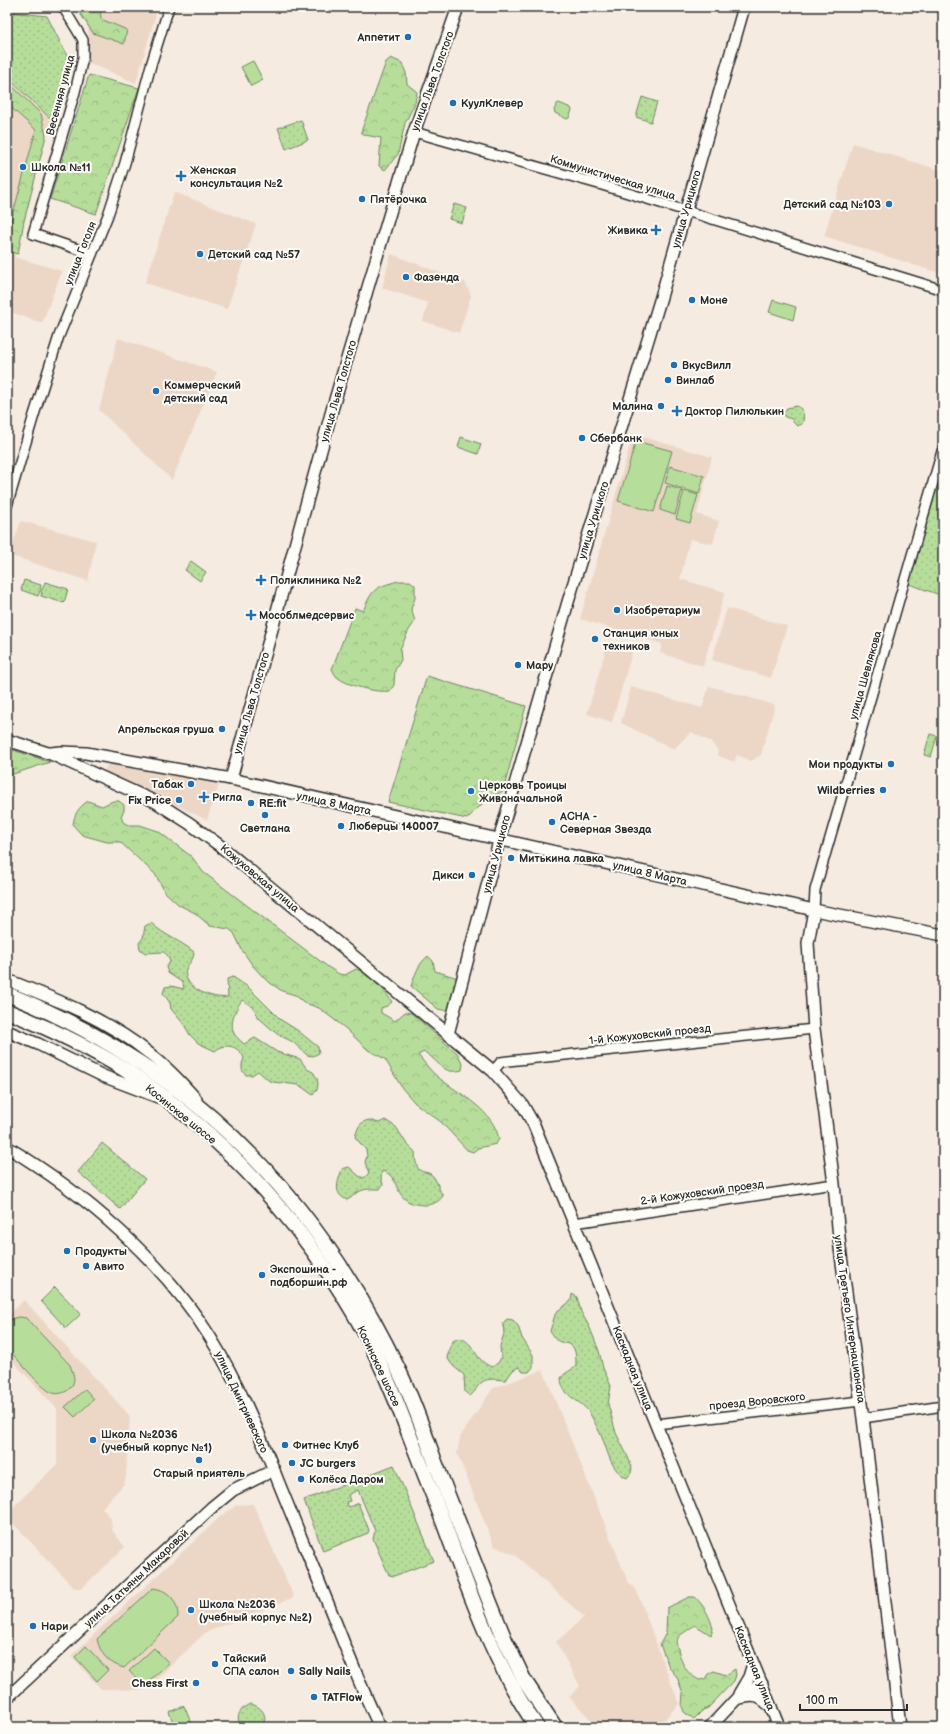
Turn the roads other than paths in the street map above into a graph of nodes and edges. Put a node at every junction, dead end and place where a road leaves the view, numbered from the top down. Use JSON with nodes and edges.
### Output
{"nodes":[{"id":1,"x":63,"y":7,"type":"edge"},
{"id":2,"x":169,"y":7,"type":"edge"},
{"id":3,"x":458,"y":7,"type":"edge"},
{"id":4,"x":744,"y":7,"type":"edge"},
{"id":5,"x":414,"y":132,"type":"junction"},
{"id":6,"x":685,"y":211,"type":"junction"},
{"id":7,"x":92,"y":254,"type":"junction"},
{"id":8,"x":943,"y":290,"type":"edge"},
{"id":9,"x":943,"y":448,"type":"edge"},
{"id":10,"x":7,"y":506,"type":"edge"},
{"id":11,"x":7,"y":740,"type":"edge"},
{"id":12,"x":51,"y":754,"type":"junction"},
{"id":13,"x":107,"y":758,"type":"junction"},
{"id":14,"x":102,"y":777,"type":"junction"},
{"id":15,"x":231,"y":779,"type":"junction"},
{"id":16,"x":500,"y":840,"type":"junction"},
{"id":17,"x":814,"y":910,"type":"junction"},
{"id":18,"x":943,"y":936,"type":"edge"},
{"id":19,"x":7,"y":980,"type":"edge"},
{"id":20,"x":7,"y":994,"type":"edge"},
{"id":21,"x":7,"y":1011,"type":"edge"},
{"id":22,"x":814,"y":1029,"type":"junction"},
{"id":23,"x":7,"y":1030,"type":"edge"},
{"id":24,"x":448,"y":1034,"type":"junction"},
{"id":25,"x":493,"y":1071,"type":"junction"},
{"id":26,"x":172,"y":1104,"type":"junction"},
{"id":27,"x":215,"y":1120,"type":"junction"},
{"id":28,"x":7,"y":1147,"type":"edge"},
{"id":29,"x":834,"y":1184,"type":"junction"},
{"id":30,"x":574,"y":1223,"type":"junction"},
{"id":31,"x":861,"y":1401,"type":"junction"},
{"id":32,"x":943,"y":1406,"type":"edge"},
{"id":33,"x":863,"y":1418,"type":"junction"},
{"id":34,"x":656,"y":1424,"type":"junction"},
{"id":35,"x":274,"y":1470,"type":"junction"},
{"id":36,"x":753,"y":1664,"type":"junction"},
{"id":37,"x":762,"y":1684,"type":"junction"},
{"id":38,"x":7,"y":1698,"type":"edge"},
{"id":39,"x":735,"y":1699,"type":"junction"},
{"id":40,"x":771,"y":1707,"type":"junction"},
{"id":41,"x":380,"y":1727,"type":"edge"},
{"id":42,"x":537,"y":1727,"type":"edge"},
{"id":43,"x":555,"y":1727,"type":"edge"},
{"id":44,"x":710,"y":1727,"type":"edge"},
{"id":45,"x":779,"y":1727,"type":"edge"},
{"id":46,"x":900,"y":1727,"type":"edge"}],
"edges":[{"from":1,"to":7,"type":"street","name":"Весенняя улица"},
{"from":2,"to":7,"type":"street","name":"улица Гоголя"},
{"from":3,"to":5,"type":"street","name":"улица Льва Толстого"},
{"from":4,"to":6,"type":"street","name":"улица Урицкого"},
{"from":5,"to":6,"type":"street","name":"Коммунистическая улица"},
{"from":5,"to":15,"type":"street","name":"улица Льва Толстого"},
{"from":6,"to":8,"type":"street","name":"Коммунистическая улица"},
{"from":6,"to":16,"type":"street","name":"улица Урицкого"},
{"from":7,"to":10,"type":"street","name":"улица Гоголя"},
{"from":9,"to":17,"type":"street","name":"улица Шевлякова"},
{"from":11,"to":12,"type":"street","name":"Кожуховская улица"},
{"from":12,"to":13,"type":"street","name":"улица 8 Марта"},
{"from":12,"to":14,"type":"street","name":"Кожуховская улица"},
{"from":13,"to":14,"type":"street"},
{"from":13,"to":15,"type":"street","name":"улица 8 Марта"},
{"from":14,"to":24,"type":"street","name":"Кожуховская улица"},
{"from":15,"to":16,"type":"street","name":"улица 8 Марта"},
{"from":16,"to":17,"type":"street","name":"улица 8 Марта"},
{"from":16,"to":24,"type":"street","name":"улица Урицкого"},
{"from":17,"to":18,"type":"street","name":"улица 8 Марта"},
{"from":17,"to":22,"type":"street","name":"улица Третьего Интернационала"},
{"from":19,"to":27,"type":"street"},
{"from":20,"to":27,"type":"highway","name":"Косинское шоссе"},
{"from":21,"to":26,"type":"highway","name":"Косинское шоссе"},
{"from":22,"to":25,"type":"street","name":"1-й Кожуховский проезд"},
{"from":22,"to":29,"type":"street","name":"улица Третьего Интернационала"},
{"from":23,"to":26,"type":"street"},
{"from":24,"to":25,"type":"street","name":"Каскадная улица"},
{"from":25,"to":30,"type":"street","name":"Каскадная улица"},
{"from":26,"to":42,"type":"highway","name":"Косинское шоссе"},
{"from":27,"to":43,"type":"highway","name":"Косинское шоссе"},
{"from":28,"to":35,"type":"street","name":"улица Дмитриевского"},
{"from":29,"to":30,"type":"street","name":"2-й Кожуховский проезд"},
{"from":29,"to":31,"type":"street","name":"улица Третьего Интернационала"},
{"from":30,"to":34,"type":"street","name":"Каскадная улица"},
{"from":31,"to":33,"type":"street","name":"улица Третьего Интернационала"},
{"from":31,"to":34,"type":"street","name":"проезд Воровского"},
{"from":32,"to":33,"type":"street"},
{"from":33,"to":46,"type":"street","name":"улица Третьего Интернационала"},
{"from":34,"to":36,"type":"street","name":"Каскадная улица"},
{"from":35,"to":38,"type":"street","name":"улица Татьяны Макаровой"},
{"from":35,"to":41,"type":"street","name":"улица Дмитриевского"},
{"from":36,"to":37,"type":"street","name":"Каскадная улица"},
{"from":36,"to":39,"type":"street"},
{"from":37,"to":39,"type":"street"},
{"from":37,"to":40,"type":"street","name":"Каскадная улица"},
{"from":39,"to":40,"type":"street"},
{"from":39,"to":44,"type":"street"},
{"from":40,"to":45,"type":"street","name":"Каскадная улица"}]}
